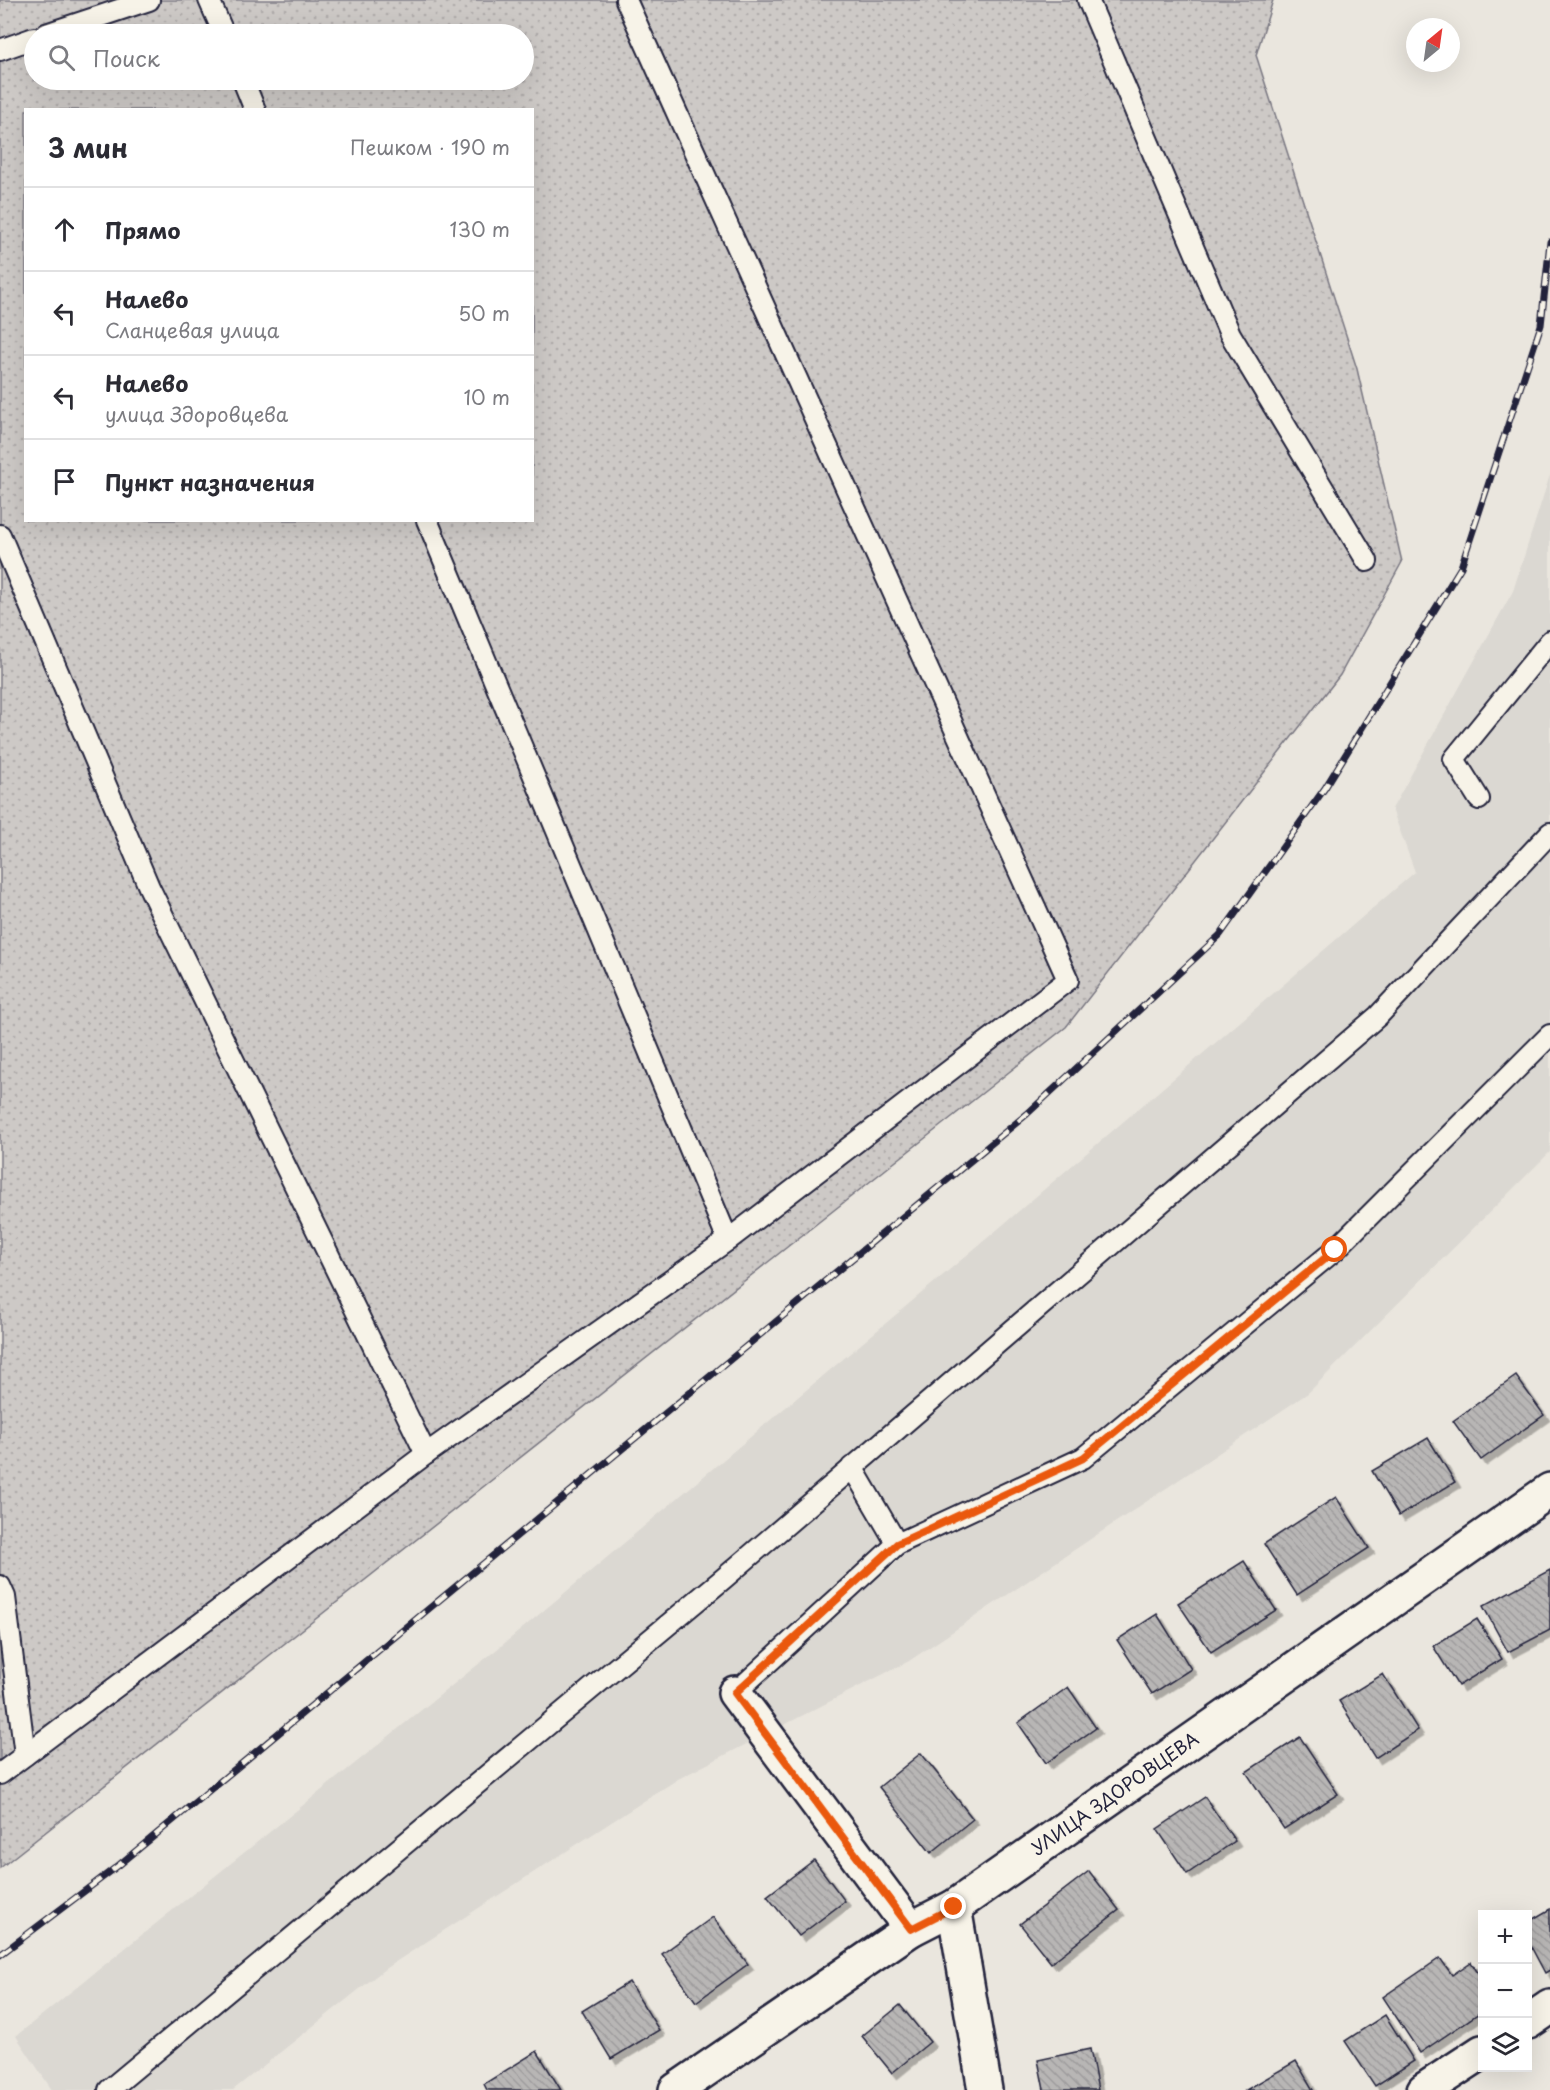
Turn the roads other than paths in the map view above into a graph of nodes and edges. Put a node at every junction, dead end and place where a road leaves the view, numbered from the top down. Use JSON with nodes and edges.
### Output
{"nodes":[{"id":1,"x":149,"y":0,"type":"edge"},
{"id":2,"x":209,"y":0,"type":"edge"},
{"id":3,"x":626,"y":0,"type":"edge"},
{"id":4,"x":1088,"y":0,"type":"edge"},
{"id":5,"x":76,"y":24,"type":"edge"},
{"id":6,"x":220,"y":24,"type":"edge"},
{"id":7,"x":24,"y":42,"type":"edge"},
{"id":8,"x":0,"y":50,"type":"edge"},
{"id":9,"x":247,"y":90,"type":"edge"},
{"id":10,"x":254,"y":108,"type":"edge"},
{"id":11,"x":428,"y":522,"type":"edge"},
{"id":12,"x":0,"y":535,"type":"edge"},
{"id":13,"x":1367,"y":561,"type":"dead end"},
{"id":14,"x":1550,"y":641,"type":"edge"},
{"id":15,"x":1479,"y":799,"type":"dead end"},
{"id":16,"x":1550,"y":833,"type":"edge"},
{"id":17,"x":1550,"y":1035,"type":"edge"},
{"id":18,"x":728,"y":1240,"type":"junction"},
{"id":19,"x":426,"y":1454,"type":"junction"},
{"id":20,"x":852,"y":1467,"type":"junction"},
{"id":21,"x":1550,"y":1490,"type":"edge"},
{"id":22,"x":897,"y":1544,"type":"junction"},
{"id":23,"x":0,"y":1586,"type":"edge"},
{"id":24,"x":735,"y":1693,"type":"joint"},
{"id":25,"x":25,"y":1755,"type":"junction"},
{"id":26,"x":0,"y":1774,"type":"edge"},
{"id":27,"x":954,"y":1907,"type":"junction"},
{"id":28,"x":911,"y":1929,"type":"junction"},
{"id":29,"x":1550,"y":2007,"type":"edge"},
{"id":30,"x":1532,"y":2019,"type":"edge"},
{"id":31,"x":1478,"y":2055,"type":"edge"},
{"id":32,"x":109,"y":2090,"type":"edge"},
{"id":33,"x":675,"y":2090,"type":"edge"},
{"id":34,"x":985,"y":2090,"type":"edge"},
{"id":35,"x":1424,"y":2090,"type":"edge"}],
"edges":[{"from":1,"to":5,"type":"lane"},
{"from":2,"to":6,"type":"lane"},
{"from":3,"to":18,"type":"lane"},
{"from":4,"to":13,"type":"lane"},
{"from":7,"to":8,"type":"lane"},
{"from":9,"to":10,"type":"lane"},
{"from":11,"to":18,"type":"lane"},
{"from":12,"to":19,"type":"lane"},
{"from":14,"to":15,"type":"lane"},
{"from":16,"to":20,"type":"lane"},
{"from":17,"to":22,"type":"lane"},
{"from":18,"to":19,"type":"lane"},
{"from":19,"to":25,"type":"lane"},
{"from":20,"to":22,"type":"lane"},
{"from":20,"to":32,"type":"lane"},
{"from":21,"to":27,"type":"street","name":"УЛИЦА ЗДОРОВЦЕВА"},
{"from":22,"to":24,"type":"lane"},
{"from":23,"to":25,"type":"lane"},
{"from":24,"to":28,"type":"street"},
{"from":25,"to":26,"type":"lane"},
{"from":27,"to":28,"type":"street","name":"УЛИЦА ЗДОРОВЦЕВА"},
{"from":27,"to":34,"type":"street"},
{"from":28,"to":33,"type":"street","name":"УЛИЦА ЗДОРОВЦЕВА"},
{"from":29,"to":30,"type":"street"},
{"from":31,"to":35,"type":"street"}]}
